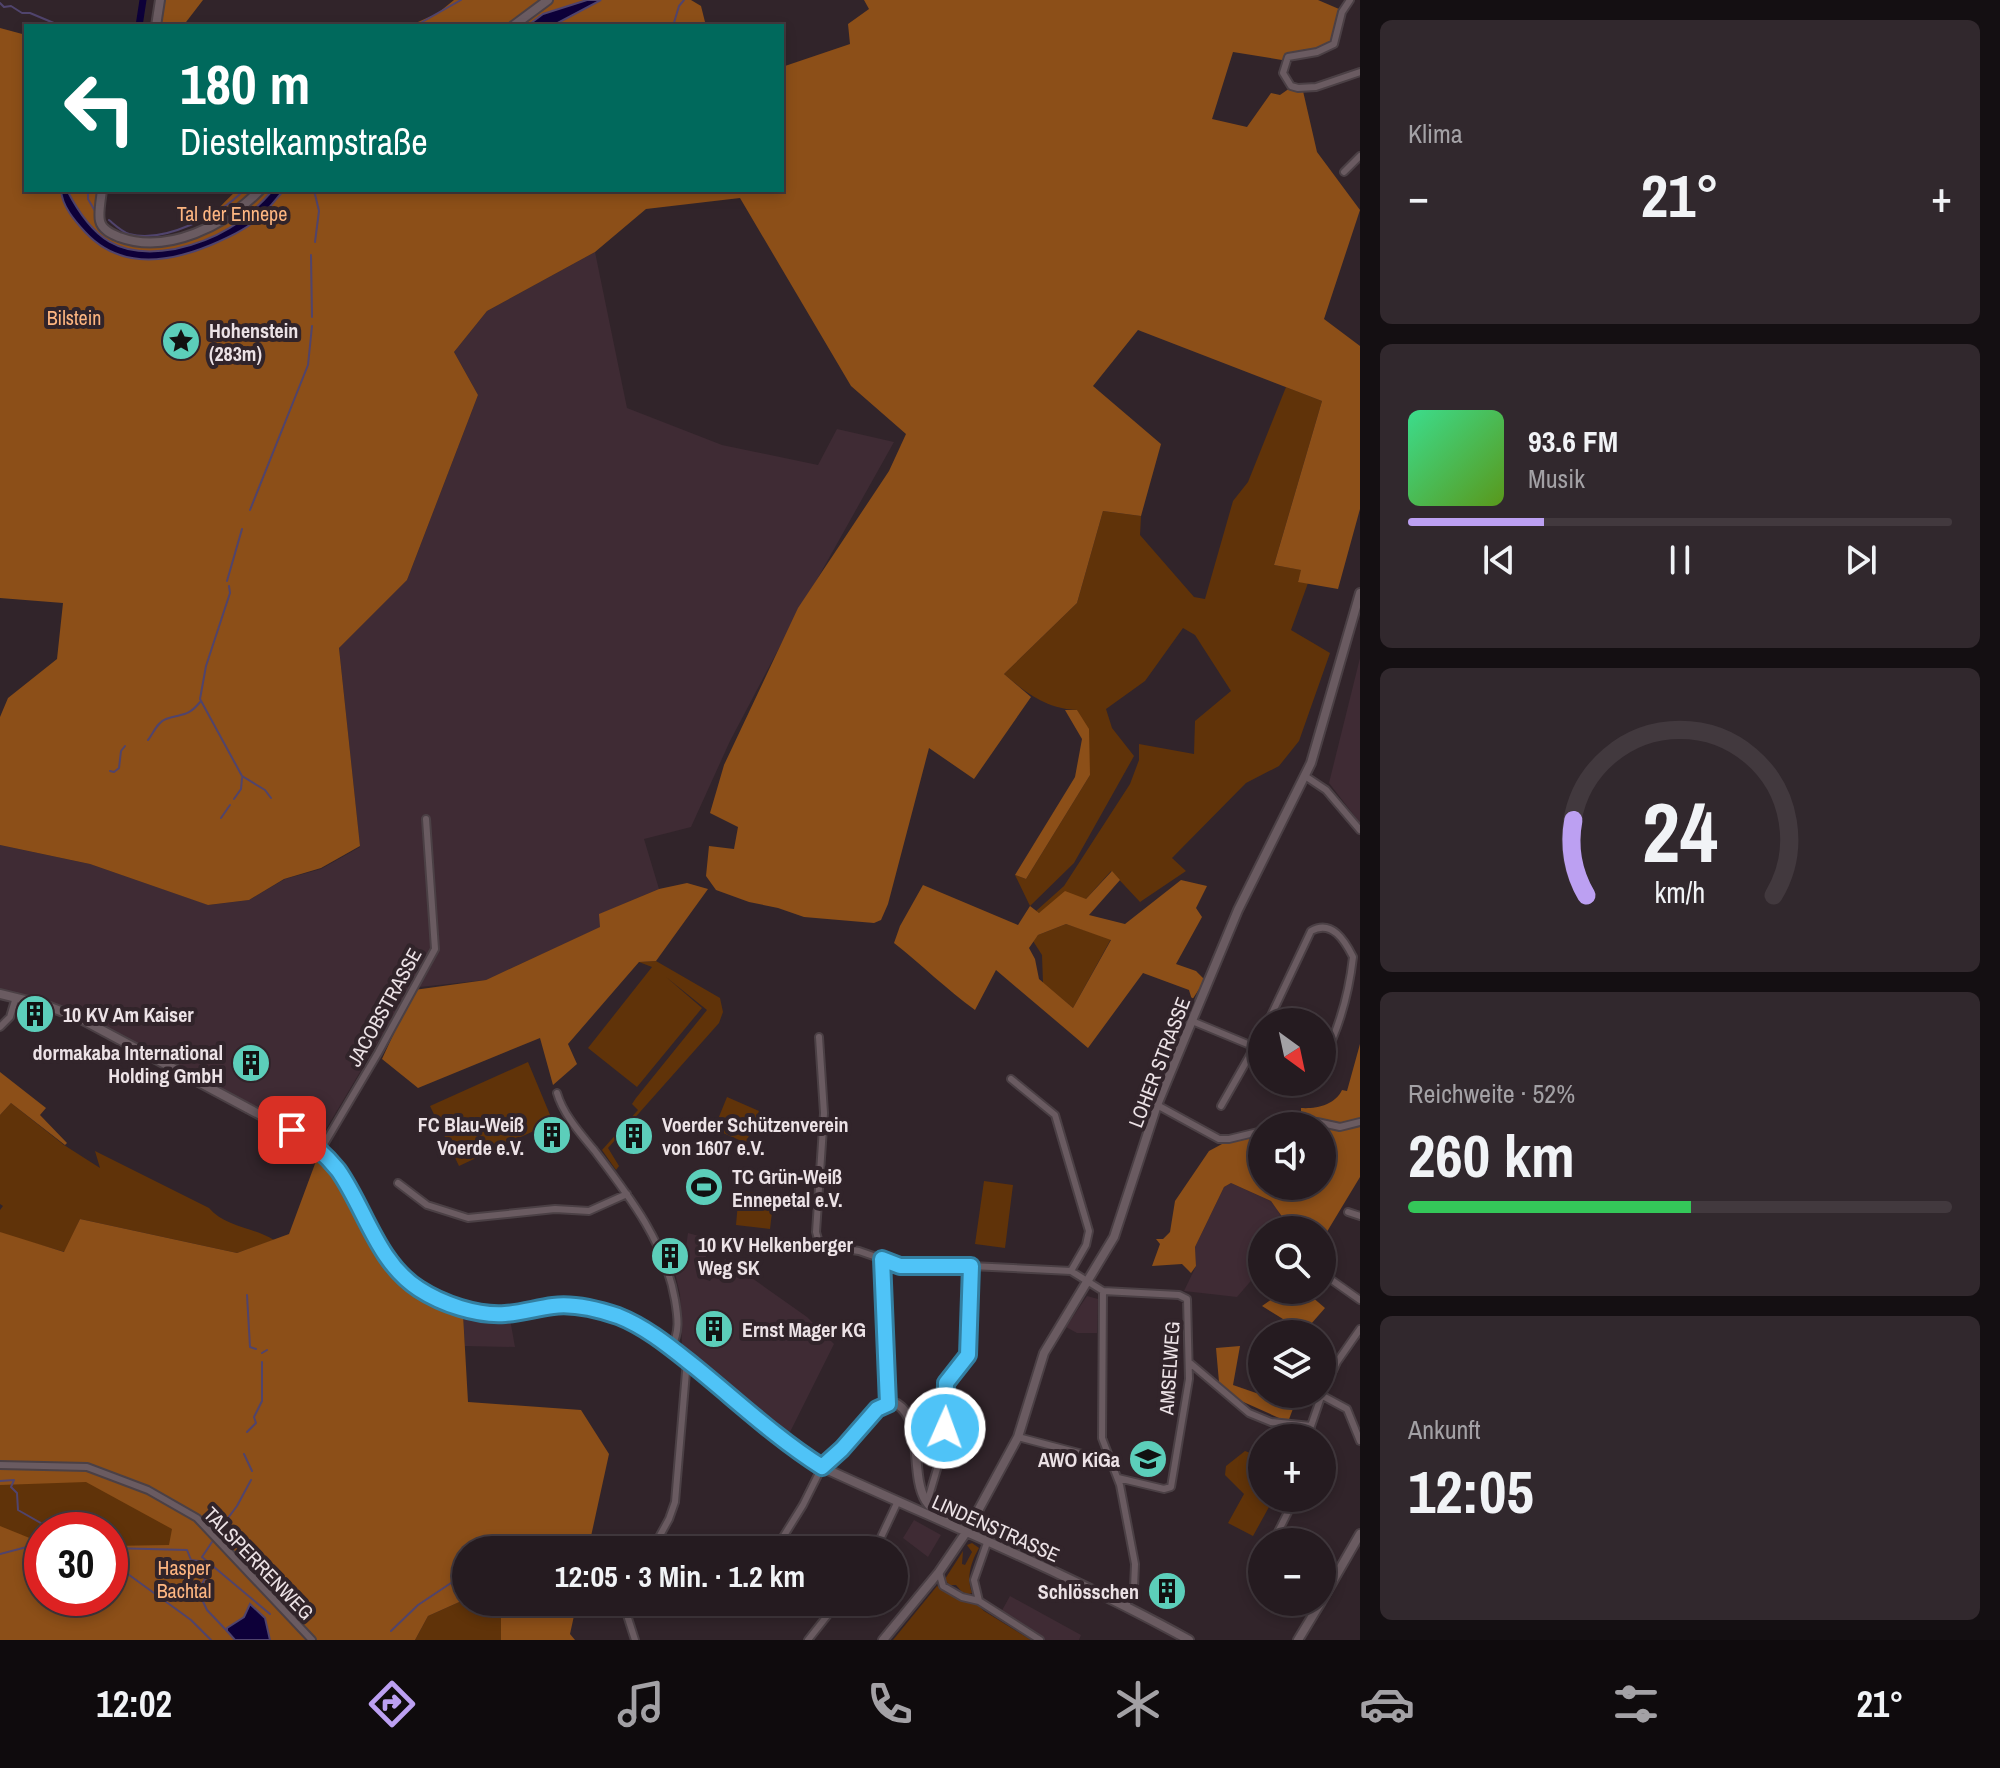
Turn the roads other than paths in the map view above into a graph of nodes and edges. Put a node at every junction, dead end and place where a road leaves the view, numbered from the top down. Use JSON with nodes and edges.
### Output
{"nodes":[{"id":1,"x":160,"y":0,"type":"edge"},
{"id":2,"x":548,"y":0,"type":"edge"},
{"id":3,"x":1350,"y":0,"type":"edge"},
{"id":4,"x":156,"y":24,"type":"edge"},
{"id":5,"x":516,"y":24,"type":"edge"},
{"id":6,"x":1360,"y":72,"type":"edge"},
{"id":7,"x":1360,"y":156,"type":"edge"},
{"id":8,"x":1344,"y":172,"type":"dead end"},
{"id":9,"x":102,"y":192,"type":"edge"},
{"id":10,"x":258,"y":192,"type":"edge"},
{"id":11,"x":1360,"y":593,"type":"edge"},
{"id":12,"x":1305,"y":776,"type":"junction"},
{"id":13,"x":426,"y":819,"type":"dead end"},
{"id":14,"x":1360,"y":830,"type":"edge"},
{"id":15,"x":0,"y":994,"type":"edge"},
{"id":16,"x":16,"y":997,"type":"junction"},
{"id":17,"x":1275,"y":1008,"type":"edge"},
{"id":18,"x":1192,"y":1021,"type":"junction"},
{"id":19,"x":0,"y":1027,"type":"edge"},
{"id":20,"x":1336,"y":1030,"type":"edge"},
{"id":21,"x":819,"y":1037,"type":"dead end"},
{"id":22,"x":1248,"y":1044,"type":"edge"},
{"id":23,"x":1248,"y":1066,"type":"edge"},
{"id":24,"x":1011,"y":1079,"type":"dead end"},
{"id":25,"x":557,"y":1093,"type":"dead end"},
{"id":26,"x":1157,"y":1105,"type":"junction"},
{"id":27,"x":1221,"y":1106,"type":"dead end"},
{"id":28,"x":1360,"y":1122,"type":"edge"},
{"id":29,"x":1336,"y":1126,"type":"edge"},
{"id":30,"x":1248,"y":1134,"type":"edge"},
{"id":31,"x":320,"y":1151,"type":"junction"},
{"id":32,"x":398,"y":1183,"type":"dead end"},
{"id":33,"x":627,"y":1194,"type":"junction"},
{"id":34,"x":1348,"y":1212,"type":"dead end"},
{"id":35,"x":1360,"y":1216,"type":"edge"},
{"id":36,"x":882,"y":1259,"type":"junction"},
{"id":37,"x":971,"y":1266,"type":"junction"},
{"id":38,"x":1071,"y":1271,"type":"junction"},
{"id":39,"x":1088,"y":1281,"type":"junction"},
{"id":40,"x":1336,"y":1283,"type":"edge"},
{"id":41,"x":1103,"y":1291,"type":"junction"},
{"id":42,"x":1360,"y":1300,"type":"edge"},
{"id":43,"x":1360,"y":1329,"type":"edge"},
{"id":44,"x":671,"y":1348,"type":"junction"},
{"id":45,"x":687,"y":1360,"type":"junction"},
{"id":46,"x":1190,"y":1363,"type":"junction"},
{"id":47,"x":1336,"y":1364,"type":"edge"},
{"id":48,"x":1336,"y":1402,"type":"edge"},
{"id":49,"x":888,"y":1404,"type":"junction"},
{"id":50,"x":1291,"y":1424,"type":"edge"},
{"id":51,"x":1018,"y":1437,"type":"junction"},
{"id":52,"x":1360,"y":1441,"type":"edge"},
{"id":53,"x":842,"y":1449,"type":"junction"},
{"id":54,"x":1109,"y":1461,"type":"junction"},
{"id":55,"x":0,"y":1465,"type":"edge"},
{"id":56,"x":822,"y":1467,"type":"junction"},
{"id":57,"x":836,"y":1473,"type":"junction"},
{"id":58,"x":1118,"y":1478,"type":"junction"},
{"id":59,"x":898,"y":1501,"type":"junction"},
{"id":60,"x":927,"y":1503,"type":"junction"},
{"id":61,"x":918,"y":1510,"type":"junction"},
{"id":62,"x":952,"y":1524,"type":"junction"},
{"id":63,"x":967,"y":1531,"type":"junction"},
{"id":64,"x":1360,"y":1534,"type":"edge"},
{"id":65,"x":660,"y":1536,"type":"edge"},
{"id":66,"x":784,"y":1536,"type":"edge"},
{"id":67,"x":882,"y":1536,"type":"edge"},
{"id":68,"x":988,"y":1540,"type":"junction"},
{"id":69,"x":939,"y":1572,"type":"junction"},
{"id":70,"x":1336,"y":1576,"type":"edge"},
{"id":71,"x":979,"y":1601,"type":"junction"},
{"id":72,"x":1126,"y":1605,"type":"junction"},
{"id":73,"x":627,"y":1616,"type":"edge"},
{"id":74,"x":827,"y":1616,"type":"edge"},
{"id":75,"x":1312,"y":1616,"type":"edge"},
{"id":76,"x":312,"y":1640,"type":"edge"},
{"id":77,"x":635,"y":1640,"type":"edge"},
{"id":78,"x":808,"y":1640,"type":"edge"},
{"id":79,"x":883,"y":1640,"type":"edge"},
{"id":80,"x":1040,"y":1640,"type":"edge"},
{"id":81,"x":1189,"y":1640,"type":"edge"},
{"id":82,"x":1298,"y":1640,"type":"edge"}],
"edges":[{"from":1,"to":4,"type":"main road"},
{"from":2,"to":5,"type":"main road"},
{"from":3,"to":6,"type":"street"},
{"from":7,"to":8,"type":"street"},
{"from":9,"to":10,"type":"main road"},
{"from":11,"to":12,"type":"main road","name":"LOHER STRASSE"},
{"from":12,"to":14,"type":"street"},
{"from":12,"to":18,"type":"main road","name":"LOHER STRASSE"},
{"from":13,"to":31,"type":"street","name":"JACOBSTRASSE"},
{"from":15,"to":16,"type":"main road","name":"LINDENSTRASSE"},
{"from":16,"to":19,"type":"street"},
{"from":16,"to":31,"type":"main road","name":"LINDENSTRASSE"},
{"from":17,"to":20,"type":"street"},
{"from":18,"to":22,"type":"street"},
{"from":18,"to":26,"type":"main road","name":"LOHER STRASSE"},
{"from":21,"to":36,"type":"street"},
{"from":23,"to":27,"type":"street"},
{"from":24,"to":38,"type":"street"},
{"from":25,"to":33,"type":"street"},
{"from":26,"to":30,"type":"street"},
{"from":26,"to":39,"type":"main road","name":"LOHER STRASSE"},
{"from":28,"to":29,"type":"street"},
{"from":31,"to":44,"type":"main road","name":"LINDENSTRASSE"},
{"from":32,"to":33,"type":"street"},
{"from":33,"to":44,"type":"street"},
{"from":34,"to":35,"type":"street"},
{"from":36,"to":37,"type":"street"},
{"from":36,"to":49,"type":"street"},
{"from":37,"to":38,"type":"street"},
{"from":37,"to":60,"type":"street"},
{"from":38,"to":39,"type":"street"},
{"from":39,"to":41,"type":"street"},
{"from":39,"to":51,"type":"main road","name":"LOHER STRASSE"},
{"from":40,"to":42,"type":"street"},
{"from":41,"to":46,"type":"street","name":"AMSELWEG"},
{"from":41,"to":54,"type":"street"},
{"from":43,"to":47,"type":"street"},
{"from":44,"to":45,"type":"main road","name":"LINDENSTRASSE"},
{"from":45,"to":56,"type":"main road","name":"LINDENSTRASSE"},
{"from":45,"to":65,"type":"street"},
{"from":46,"to":50,"type":"street"},
{"from":46,"to":58,"type":"street","name":"AMSELWEG"},
{"from":48,"to":52,"type":"street"},
{"from":49,"to":53,"type":"main road"},
{"from":49,"to":60,"type":"main road"},
{"from":51,"to":54,"type":"street"},
{"from":51,"to":63,"type":"main road","name":"LOHER STRASSE"},
{"from":53,"to":56,"type":"main road"},
{"from":53,"to":57,"type":"main road"},
{"from":54,"to":58,"type":"street"},
{"from":55,"to":76,"type":"street","name":"TALSPERRENWEG"},
{"from":56,"to":57,"type":"main road","name":"LINDENSTRASSE"},
{"from":56,"to":66,"type":"street"},
{"from":57,"to":59,"type":"main road","name":"LINDENSTRASSE"},
{"from":58,"to":72,"type":"street"},
{"from":59,"to":61,"type":"main road","name":"LINDENSTRASSE"},
{"from":59,"to":67,"type":"street"},
{"from":60,"to":61,"type":"main road","name":"LINDENSTRASSE"},
{"from":60,"to":62,"type":"main road"},
{"from":61,"to":62,"type":"main road","name":"LINDENSTRASSE"},
{"from":62,"to":63,"type":"main road","name":"LINDENSTRASSE"},
{"from":63,"to":68,"type":"main road","name":"LINDENSTRASSE"},
{"from":63,"to":69,"type":"main road","name":"LOHER STRASSE"},
{"from":64,"to":70,"type":"main road"},
{"from":68,"to":71,"type":"street"},
{"from":68,"to":72,"type":"main road","name":"LINDENSTRASSE"},
{"from":69,"to":71,"type":"street"},
{"from":69,"to":79,"type":"main road","name":"LOHER STRASSE"},
{"from":71,"to":80,"type":"street"},
{"from":72,"to":81,"type":"main road","name":"LINDENSTRASSE"},
{"from":73,"to":77,"type":"street"},
{"from":74,"to":78,"type":"street"},
{"from":75,"to":82,"type":"main road"}]}
